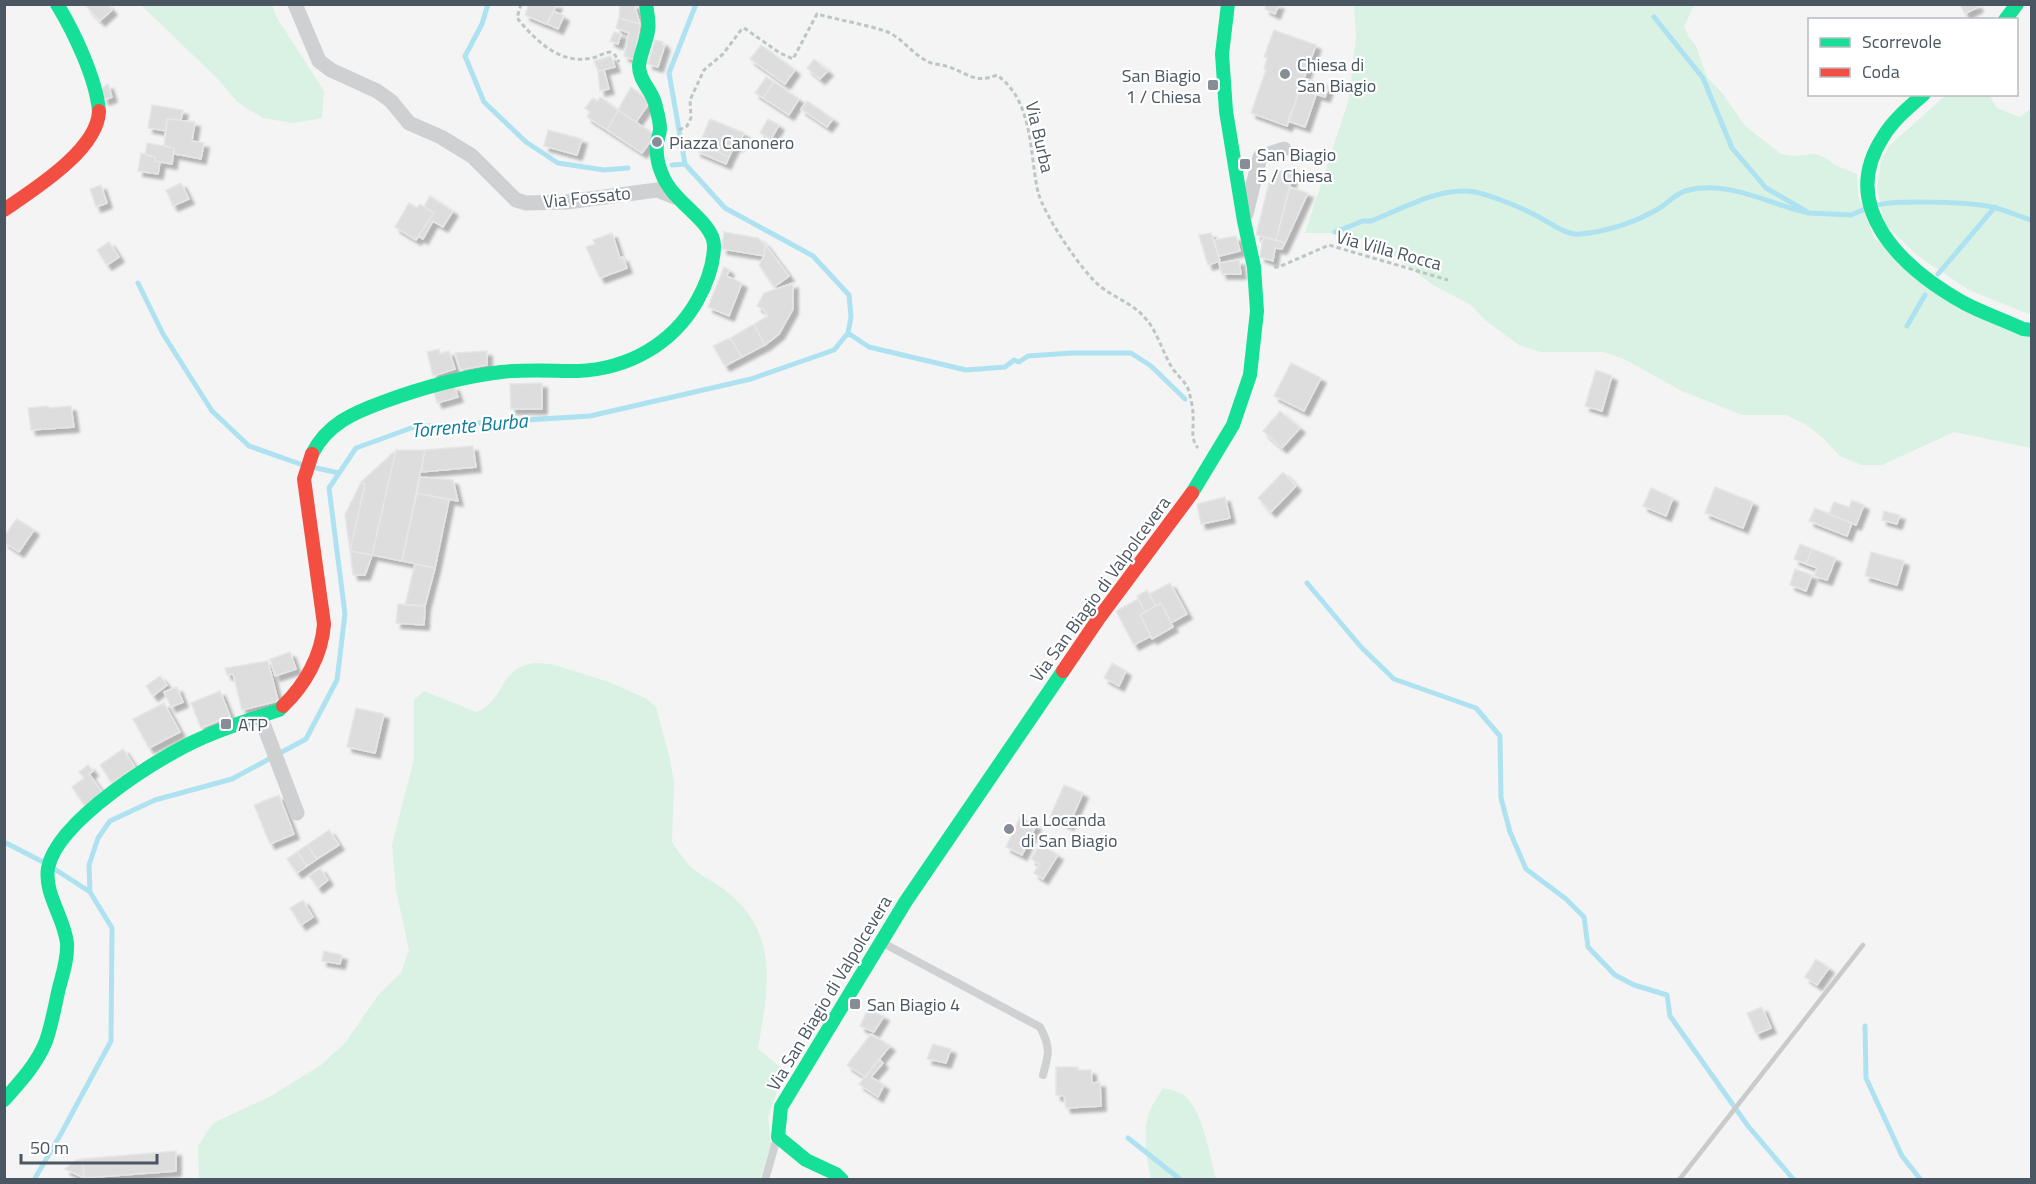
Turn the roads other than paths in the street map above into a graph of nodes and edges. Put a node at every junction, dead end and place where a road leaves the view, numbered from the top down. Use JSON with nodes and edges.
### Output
{"nodes":[{"id":1,"x":57,"y":4,"type":"edge"},
{"id":2,"x":295,"y":4,"type":"edge"},
{"id":3,"x":646,"y":4,"type":"edge"},
{"id":4,"x":1228,"y":4,"type":"edge"},
{"id":5,"x":2017,"y":4,"type":"edge"},
{"id":6,"x":2006,"y":18,"type":"edge"},
{"id":7,"x":1922,"y":96,"type":"edge"},
{"id":8,"x":1284,"y":149,"type":"dead end"},
{"id":9,"x":679,"y":200,"type":"junction"},
{"id":10,"x":4,"y":210,"type":"edge"},
{"id":11,"x":1244,"y":221,"type":"junction"},
{"id":12,"x":2031,"y":330,"type":"edge"},
{"id":13,"x":261,"y":718,"type":"junction"},
{"id":14,"x":297,"y":813,"type":"dead end"},
{"id":15,"x":881,"y":942,"type":"junction"},
{"id":16,"x":1043,"y":1075,"type":"dead end"},
{"id":17,"x":4,"y":1100,"type":"edge"},
{"id":18,"x":778,"y":1137,"type":"junction"},
{"id":19,"x":765,"y":1179,"type":"edge"},
{"id":20,"x":842,"y":1179,"type":"edge"}],
"edges":[{"from":1,"to":10,"type":"street"},
{"from":2,"to":9,"type":"street","name":"Via Fossato"},
{"from":3,"to":9,"type":"street"},
{"from":4,"to":11,"type":"street","name":"Via San Biagio di Valpolcevera"},
{"from":5,"to":6,"type":"street"},
{"from":7,"to":12,"type":"street"},
{"from":8,"to":11,"type":"street"},
{"from":9,"to":13,"type":"street"},
{"from":11,"to":15,"type":"street","name":"Via San Biagio di Valpolcevera"},
{"from":13,"to":14,"type":"street"},
{"from":13,"to":17,"type":"street"},
{"from":15,"to":16,"type":"lane"},
{"from":15,"to":18,"type":"street","name":"Via San Biagio di Valpolcevera"},
{"from":18,"to":19,"type":"lane","name":"Via San Biagio di Valpolcevera"},
{"from":18,"to":20,"type":"street"}]}
